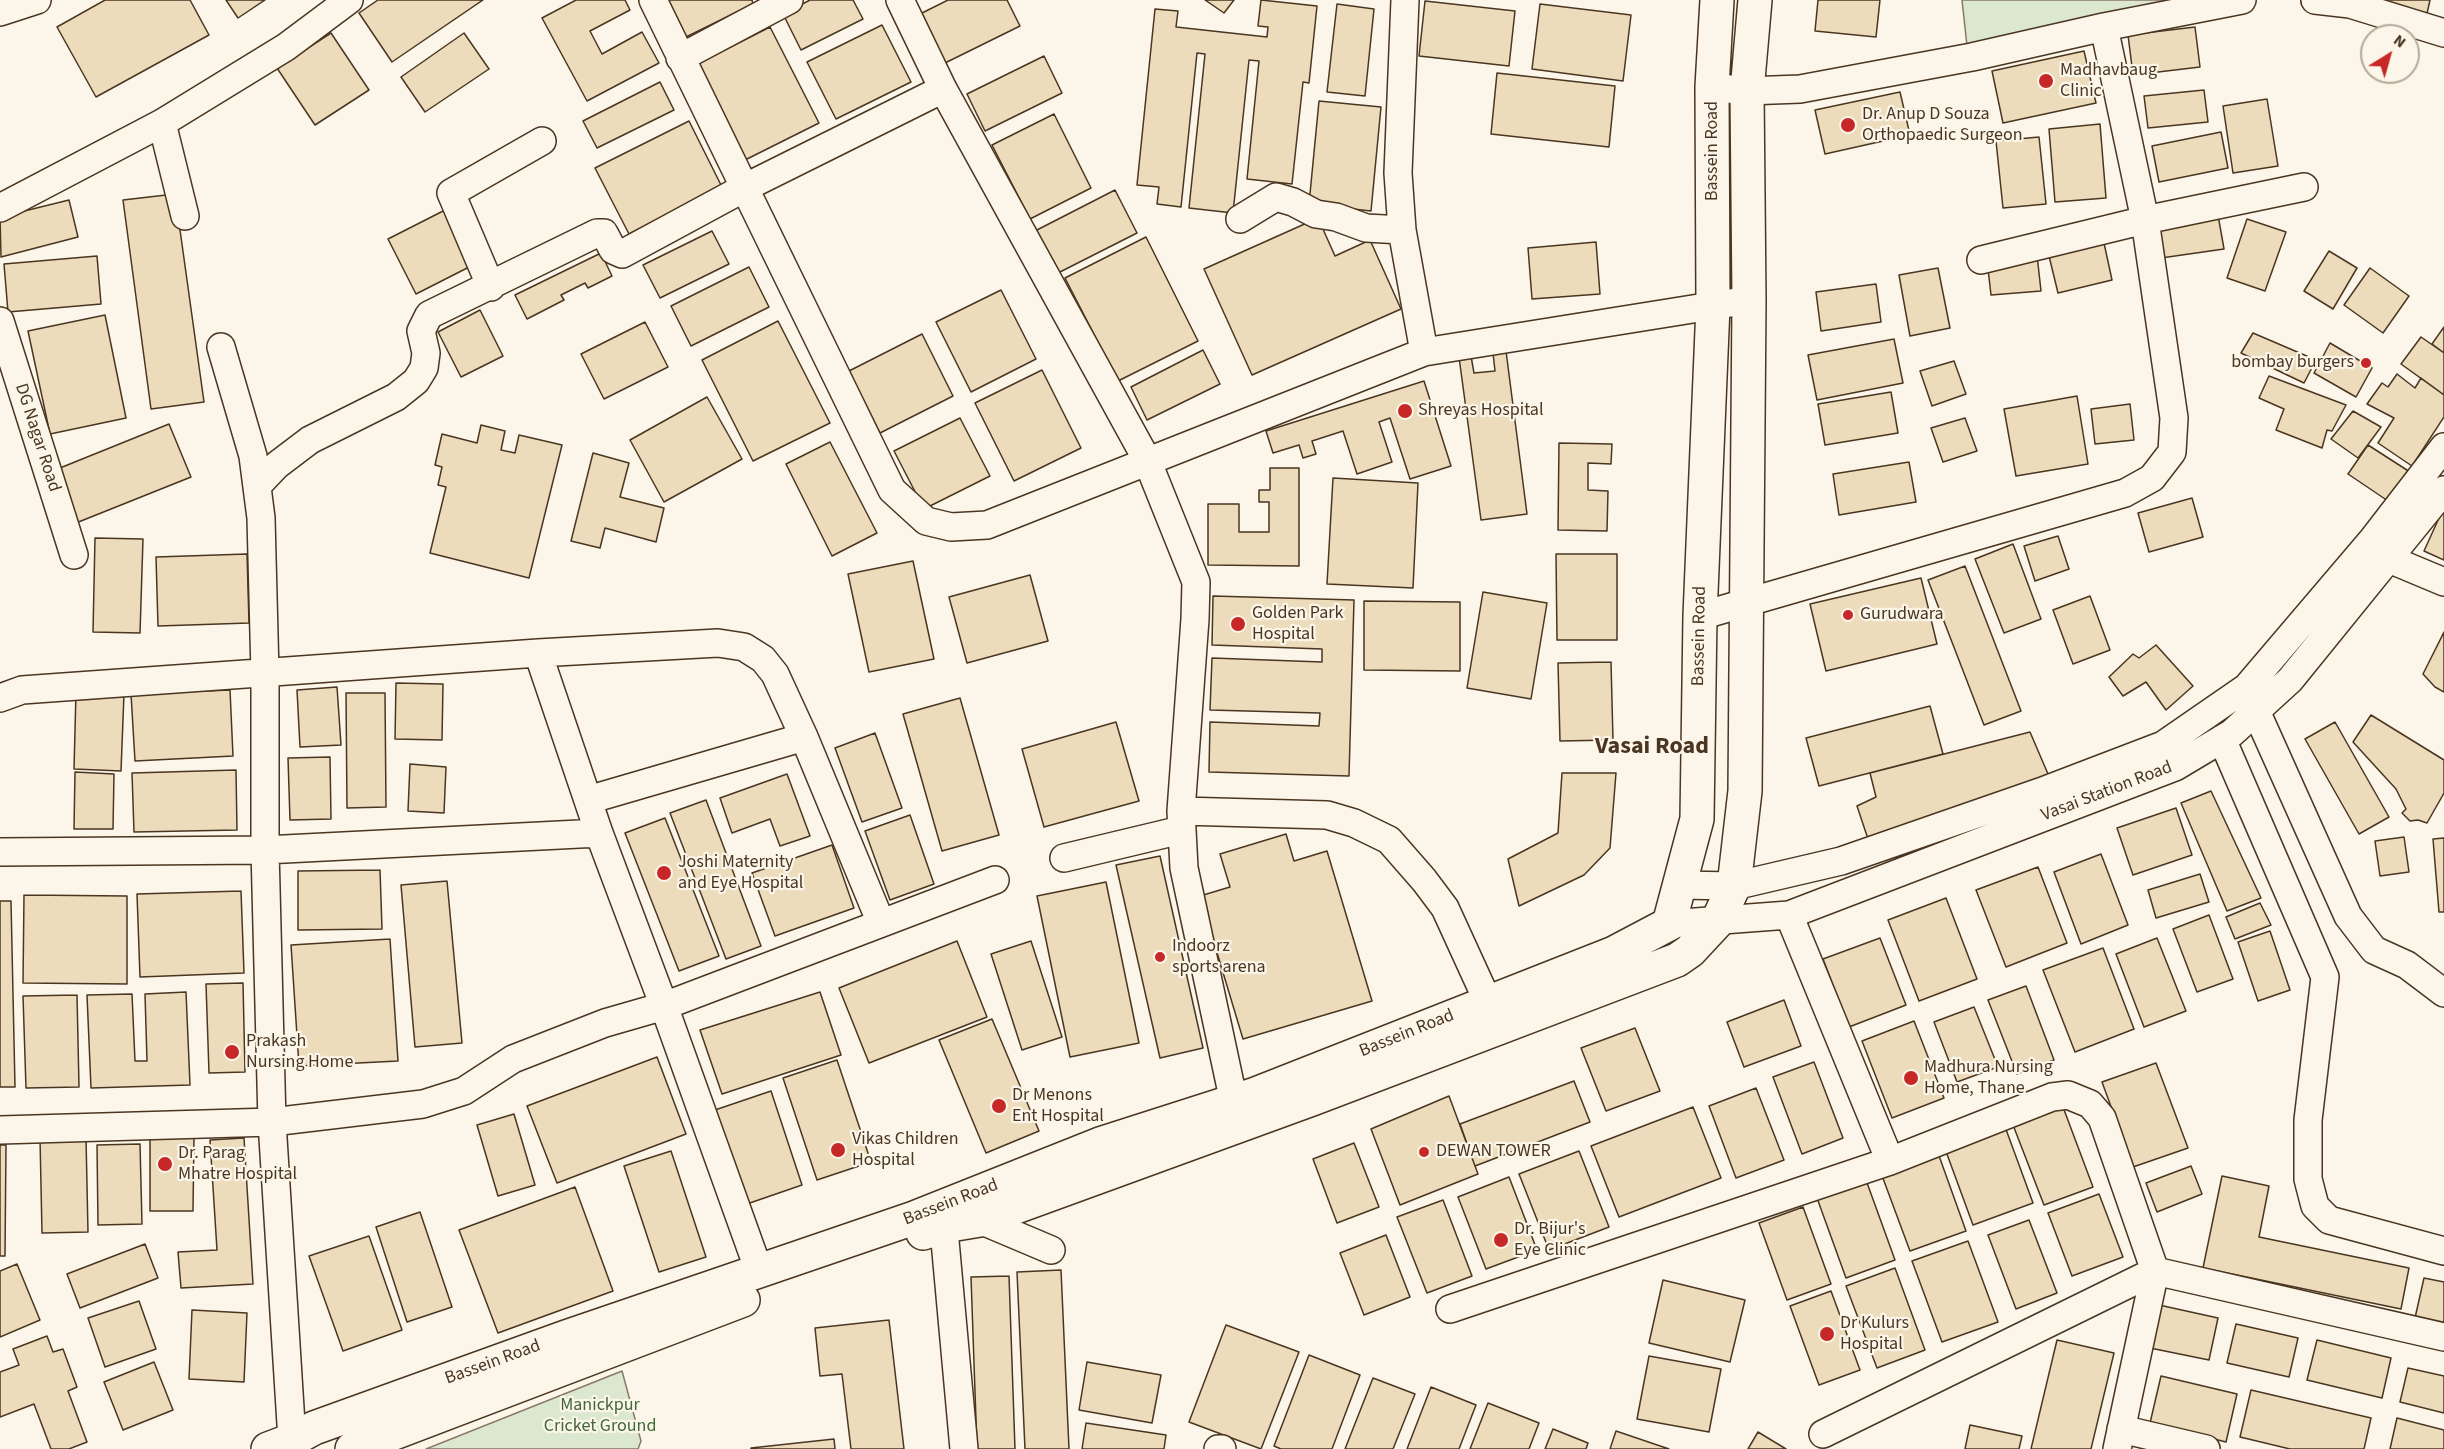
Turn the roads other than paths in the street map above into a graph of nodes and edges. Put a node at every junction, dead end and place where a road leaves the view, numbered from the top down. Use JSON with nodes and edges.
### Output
{"nodes":[{"id":1,"x":38,"y":0,"type":"edge"},
{"id":2,"x":349,"y":0,"type":"edge"},
{"id":3,"x":653,"y":0,"type":"edge"},
{"id":4,"x":789,"y":0,"type":"edge"},
{"id":5,"x":900,"y":0,"type":"edge"},
{"id":6,"x":1405,"y":0,"type":"edge"},
{"id":7,"x":1718,"y":0,"type":"edge"},
{"id":8,"x":1755,"y":0,"type":"edge"},
{"id":9,"x":2242,"y":0,"type":"edge"},
{"id":10,"x":2314,"y":0,"type":"edge"},
{"id":11,"x":0,"y":12,"type":"edge"},
{"id":12,"x":2104,"y":27,"type":"junction"},
{"id":13,"x":2444,"y":33,"type":"edge"},
{"id":14,"x":680,"y":58,"type":"junction"},
{"id":15,"x":1712,"y":87,"type":"junction"},
{"id":16,"x":943,"y":89,"type":"junction"},
{"id":17,"x":1747,"y":91,"type":"junction"},
{"id":18,"x":162,"y":123,"type":"junction"},
{"id":19,"x":542,"y":141,"type":"dead end"},
{"id":20,"x":746,"y":187,"type":"junction"},
{"id":21,"x":2304,"y":187,"type":"dead end"},
{"id":22,"x":0,"y":208,"type":"edge"},
{"id":23,"x":185,"y":216,"type":"dead end"},
{"id":24,"x":1240,"y":219,"type":"dead end"},
{"id":25,"x":2145,"y":220,"type":"junction"},
{"id":26,"x":1402,"y":230,"type":"junction"},
{"id":27,"x":1981,"y":260,"type":"dead end"},
{"id":28,"x":491,"y":287,"type":"junction"},
{"id":29,"x":1749,"y":300,"type":"junction"},
{"id":30,"x":1713,"y":306,"type":"junction"},
{"id":31,"x":0,"y":321,"type":"edge"},
{"id":32,"x":221,"y":347,"type":"dead end"},
{"id":33,"x":1424,"y":352,"type":"junction"},
{"id":34,"x":2444,"y":447,"type":"edge"},
{"id":35,"x":1147,"y":460,"type":"junction"},
{"id":36,"x":257,"y":486,"type":"junction"},
{"id":37,"x":2444,"y":490,"type":"edge"},
{"id":38,"x":74,"y":555,"type":"dead end"},
{"id":39,"x":2389,"y":559,"type":"junction"},
{"id":40,"x":2444,"y":582,"type":"edge"},
{"id":41,"x":1747,"y":601,"type":"junction"},
{"id":42,"x":1700,"y":616,"type":"junction"},
{"id":43,"x":538,"y":653,"type":"junction"},
{"id":44,"x":265,"y":674,"type":"junction"},
{"id":45,"x":0,"y":698,"type":"edge"},
{"id":46,"x":2256,"y":711,"type":"junction"},
{"id":47,"x":804,"y":737,"type":"junction"},
{"id":48,"x":2222,"y":739,"type":"junction"},
{"id":49,"x":588,"y":800,"type":"junction"},
{"id":50,"x":1181,"y":821,"type":"junction"},
{"id":51,"x":599,"y":833,"type":"junction"},
{"id":52,"x":265,"y":850,"type":"junction"},
{"id":53,"x":0,"y":852,"type":"edge"},
{"id":54,"x":1064,"y":858,"type":"dead end"},
{"id":55,"x":995,"y":880,"type":"dead end"},
{"id":56,"x":1680,"y":885,"type":"junction"},
{"id":57,"x":1734,"y":886,"type":"junction"},
{"id":58,"x":1789,"y":915,"type":"junction"},
{"id":59,"x":1717,"y":922,"type":"junction"},
{"id":60,"x":881,"y":923,"type":"junction"},
{"id":61,"x":1669,"y":924,"type":"junction"},
{"id":62,"x":2444,"y":993,"type":"edge"},
{"id":63,"x":1488,"y":1002,"type":"junction"},
{"id":64,"x":664,"y":1006,"type":"junction"},
{"id":65,"x":1236,"y":1113,"type":"junction"},
{"id":66,"x":272,"y":1122,"type":"junction"},
{"id":67,"x":0,"y":1130,"type":"edge"},
{"id":68,"x":1890,"y":1161,"type":"junction"},
{"id":69,"x":943,"y":1216,"type":"junction"},
{"id":70,"x":980,"y":1220,"type":"junction"},
{"id":71,"x":1051,"y":1250,"type":"dead end"},
{"id":72,"x":2444,"y":1251,"type":"edge"},
{"id":73,"x":759,"y":1271,"type":"junction"},
{"id":74,"x":2155,"y":1271,"type":"junction"},
{"id":75,"x":1450,"y":1308,"type":"dead end"},
{"id":76,"x":2444,"y":1337,"type":"edge"},
{"id":77,"x":1823,"y":1434,"type":"dead end"},
{"id":78,"x":2119,"y":1439,"type":"edge"},
{"id":79,"x":285,"y":1446,"type":"edge"},
{"id":80,"x":352,"y":1449,"type":"edge"},
{"id":81,"x":964,"y":1449,"type":"edge"},
{"id":82,"x":2206,"y":1449,"type":"edge"}],
"edges":[{"from":1,"to":11,"type":"street"},
{"from":2,"to":18,"type":"street"},
{"from":3,"to":14,"type":"street"},
{"from":4,"to":14,"type":"street"},
{"from":5,"to":16,"type":"street"},
{"from":6,"to":26,"type":"street"},
{"from":7,"to":15,"type":"main road","name":"Bassein Road"},
{"from":8,"to":17,"type":"main road","name":"Bassein Road"},
{"from":9,"to":12,"type":"street"},
{"from":10,"to":13,"type":"street"},
{"from":12,"to":17,"type":"street"},
{"from":12,"to":25,"type":"street"},
{"from":14,"to":20,"type":"street"},
{"from":15,"to":17,"type":"street"},
{"from":15,"to":30,"type":"main road","name":"Bassein Road"},
{"from":16,"to":20,"type":"street"},
{"from":16,"to":35,"type":"street"},
{"from":17,"to":29,"type":"main road","name":"Bassein Road"},
{"from":18,"to":22,"type":"street"},
{"from":18,"to":23,"type":"street"},
{"from":19,"to":28,"type":"street"},
{"from":20,"to":28,"type":"street"},
{"from":20,"to":35,"type":"street"},
{"from":21,"to":25,"type":"street"},
{"from":24,"to":26,"type":"street"},
{"from":25,"to":27,"type":"street"},
{"from":25,"to":41,"type":"street"},
{"from":26,"to":33,"type":"street"},
{"from":28,"to":36,"type":"street"},
{"from":29,"to":30,"type":"street"},
{"from":29,"to":41,"type":"main road","name":"Bassein Road"},
{"from":30,"to":33,"type":"street"},
{"from":30,"to":42,"type":"main road","name":"Bassein Road"},
{"from":31,"to":38,"type":"street","name":"DG Nagar Road"},
{"from":32,"to":36,"type":"street"},
{"from":33,"to":35,"type":"street"},
{"from":34,"to":57,"type":"street"},
{"from":35,"to":50,"type":"street"},
{"from":36,"to":44,"type":"street"},
{"from":37,"to":39,"type":"street","name":"Vasai Station Road"},
{"from":39,"to":40,"type":"street"},
{"from":39,"to":46,"type":"street","name":"Vasai Station Road"},
{"from":41,"to":42,"type":"street"},
{"from":41,"to":57,"type":"main road","name":"Bassein Road"},
{"from":42,"to":56,"type":"main road","name":"Bassein Road"},
{"from":43,"to":44,"type":"street"},
{"from":43,"to":47,"type":"street"},
{"from":43,"to":49,"type":"street"},
{"from":44,"to":45,"type":"street"},
{"from":44,"to":52,"type":"street"},
{"from":46,"to":48,"type":"street","name":"Vasai Station Road"},
{"from":46,"to":62,"type":"street"},
{"from":47,"to":49,"type":"street"},
{"from":47,"to":60,"type":"street"},
{"from":48,"to":58,"type":"street","name":"Vasai Station Road"},
{"from":48,"to":72,"type":"street"},
{"from":49,"to":51,"type":"street"},
{"from":50,"to":54,"type":"street"},
{"from":50,"to":63,"type":"street"},
{"from":50,"to":65,"type":"street"},
{"from":51,"to":52,"type":"street"},
{"from":51,"to":64,"type":"street"},
{"from":52,"to":53,"type":"street"},
{"from":52,"to":66,"type":"street"},
{"from":55,"to":60,"type":"street"},
{"from":56,"to":57,"type":"street"},
{"from":56,"to":61,"type":"main road","name":"Bassein Road"},
{"from":57,"to":59,"type":"main road","name":"Bassein Road"},
{"from":58,"to":59,"type":"street","name":"Vasai Station Road"},
{"from":58,"to":68,"type":"street"},
{"from":59,"to":61,"type":"street","name":"Vasai Station Road"},
{"from":59,"to":65,"type":"main road","name":"Bassein Road"},
{"from":60,"to":64,"type":"street"},
{"from":61,"to":63,"type":"main road","name":"Bassein Road"},
{"from":63,"to":65,"type":"main road","name":"Bassein Road"},
{"from":64,"to":66,"type":"street"},
{"from":64,"to":73,"type":"street"},
{"from":65,"to":69,"type":"main road","name":"Bassein Road"},
{"from":65,"to":70,"type":"main road","name":"Bassein Road"},
{"from":66,"to":67,"type":"street"},
{"from":66,"to":79,"type":"street"},
{"from":68,"to":74,"type":"street"},
{"from":68,"to":75,"type":"street"},
{"from":69,"to":70,"type":"main road","name":"Bassein Road"},
{"from":69,"to":73,"type":"main road","name":"Bassein Road"},
{"from":69,"to":80,"type":"main road","name":"Bassein Road"},
{"from":69,"to":81,"type":"street"},
{"from":70,"to":71,"type":"street"},
{"from":73,"to":79,"type":"main road","name":"Bassein Road"},
{"from":74,"to":76,"type":"street"},
{"from":74,"to":77,"type":"street"},
{"from":74,"to":78,"type":"street"},
{"from":78,"to":82,"type":"street"}]}
